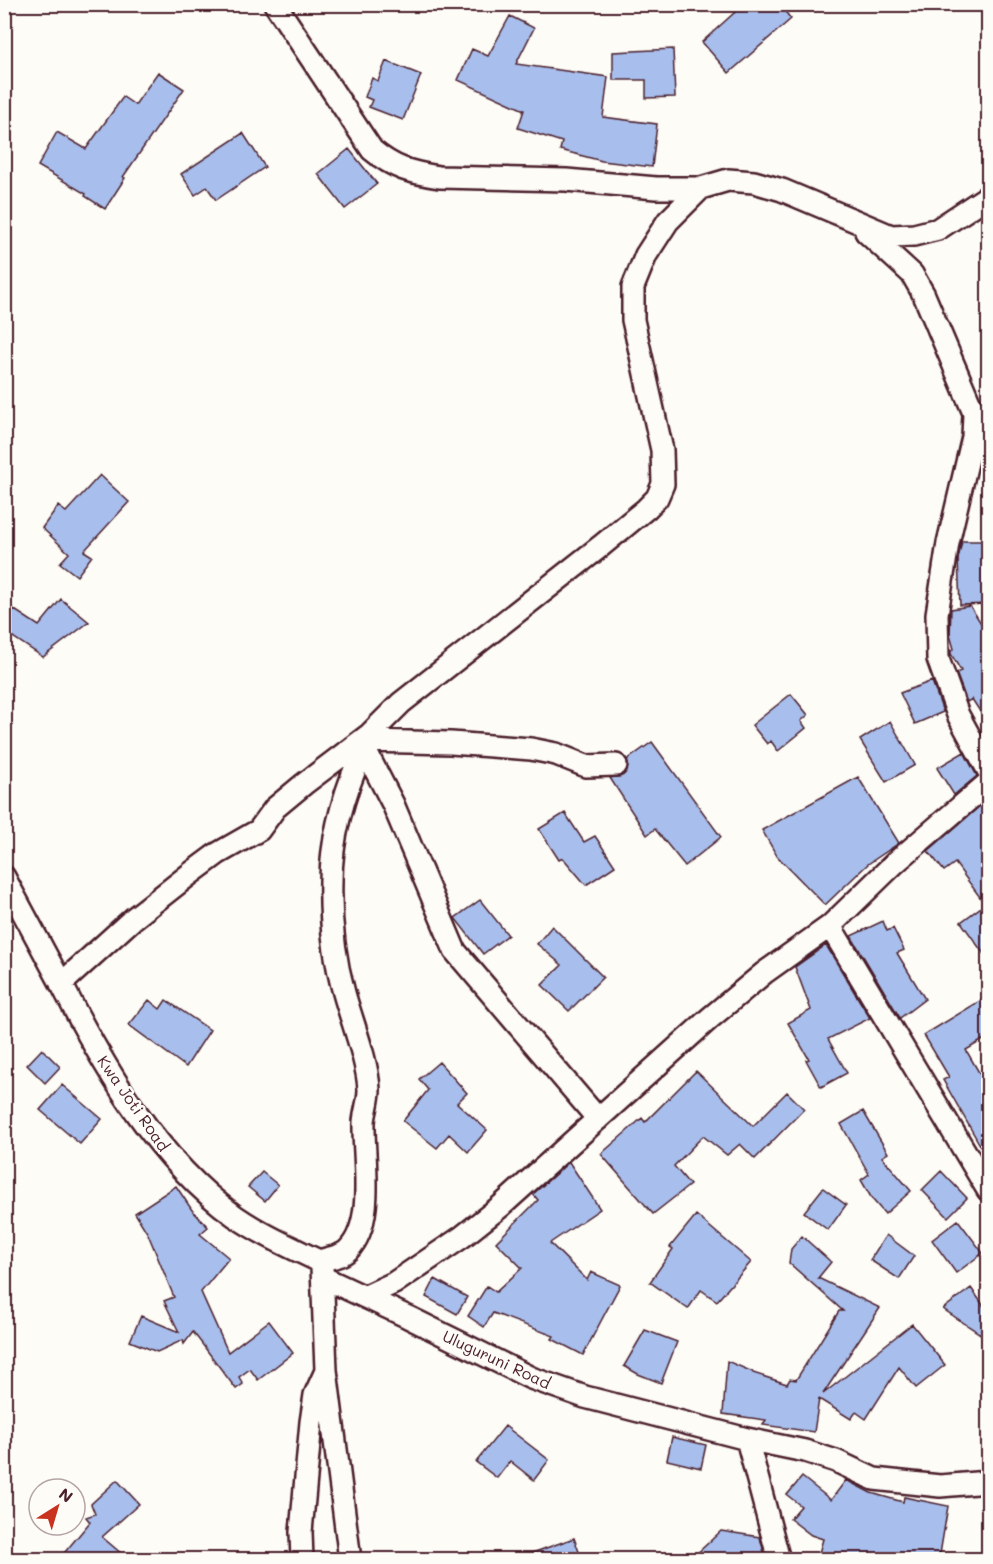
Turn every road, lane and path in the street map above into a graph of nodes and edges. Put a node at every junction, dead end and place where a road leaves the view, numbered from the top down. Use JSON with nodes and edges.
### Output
{"nodes":[{"id":1,"x":275,"y":4,"type":"edge"},
{"id":2,"x":701,"y":188,"type":"junction"},
{"id":3,"x":988,"y":196,"type":"edge"},
{"id":4,"x":852,"y":220,"type":"junction"},
{"id":5,"x":367,"y":741,"type":"junction"},
{"id":6,"x":616,"y":765,"type":"dead end"},
{"id":7,"x":988,"y":770,"type":"edge"},
{"id":8,"x":988,"y":783,"type":"edge"},
{"id":9,"x":4,"y":877,"type":"edge"},
{"id":10,"x":830,"y":926,"type":"junction"},
{"id":11,"x":61,"y":984,"type":"junction"},
{"id":12,"x":598,"y":1119,"type":"junction"},
{"id":13,"x":988,"y":1190,"type":"edge"},
{"id":14,"x":322,"y":1270,"type":"junction"},
{"id":15,"x":366,"y":1296,"type":"junction"},
{"id":16,"x":326,"y":1370,"type":"junction"},
{"id":17,"x":747,"y":1439,"type":"junction"},
{"id":18,"x":988,"y":1482,"type":"edge"},
{"id":19,"x":302,"y":1560,"type":"edge"},
{"id":20,"x":350,"y":1560,"type":"edge"},
{"id":21,"x":780,"y":1560,"type":"edge"}],
"edges":[{"from":1,"to":2,"type":"street"},
{"from":2,"to":4,"type":"street"},
{"from":2,"to":5,"type":"street"},
{"from":3,"to":4,"type":"street"},
{"from":4,"to":7,"type":"street"},
{"from":5,"to":6,"type":"street"},
{"from":5,"to":11,"type":"street"},
{"from":5,"to":12,"type":"street"},
{"from":5,"to":14,"type":"street"},
{"from":8,"to":10,"type":"street"},
{"from":9,"to":11,"type":"street","name":"Kwa Joti Road"},
{"from":10,"to":12,"type":"street"},
{"from":10,"to":13,"type":"street"},
{"from":11,"to":14,"type":"street","name":"Kwa Joti Road"},
{"from":12,"to":15,"type":"street"},
{"from":14,"to":15,"type":"street","name":"Uluguruni Road"},
{"from":14,"to":16,"type":"street"},
{"from":15,"to":17,"type":"street","name":"Uluguruni Road"},
{"from":16,"to":19,"type":"street"},
{"from":16,"to":20,"type":"street"},
{"from":17,"to":18,"type":"street","name":"Uluguruni Road"},
{"from":17,"to":21,"type":"street"}]}
